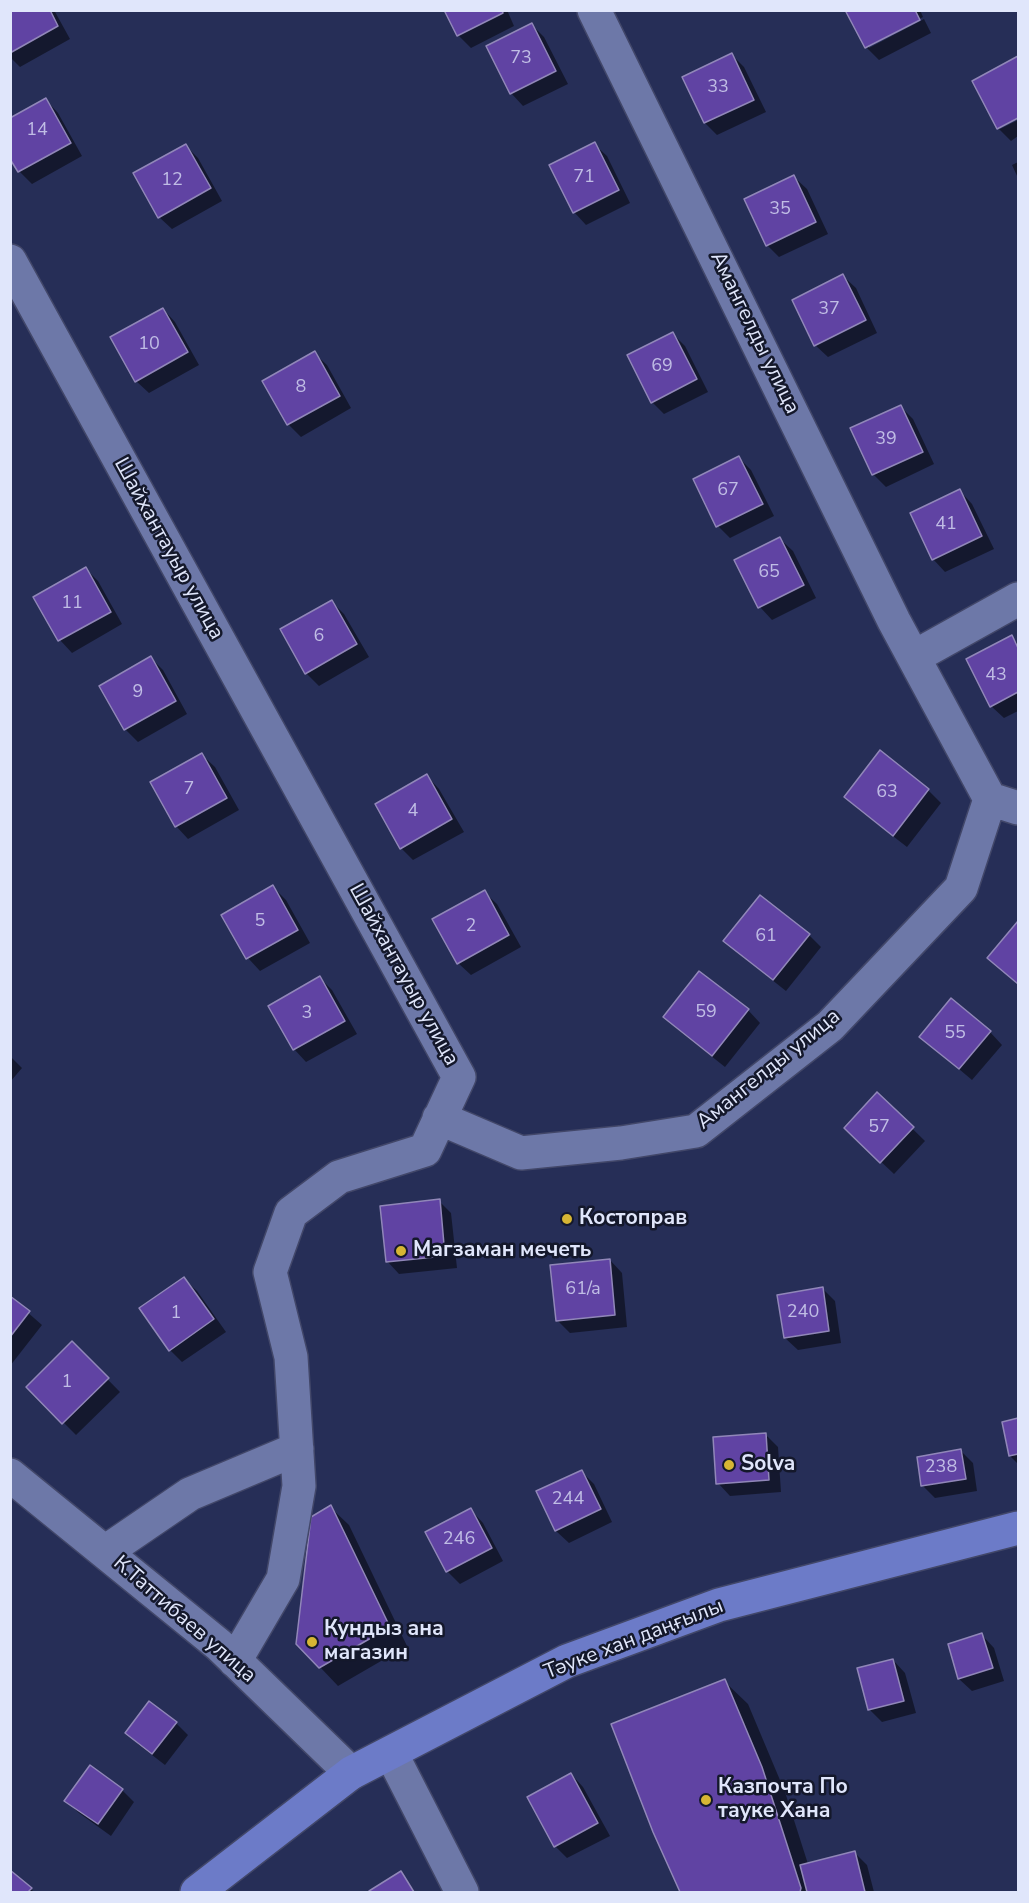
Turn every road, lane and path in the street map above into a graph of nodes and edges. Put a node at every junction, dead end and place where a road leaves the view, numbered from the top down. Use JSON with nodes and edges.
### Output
{"nodes":[{"id":1,"x":594,"y":10,"type":"edge"},
{"id":2,"x":10,"y":261,"type":"edge"},
{"id":3,"x":1018,"y":599,"type":"edge"},
{"id":4,"x":914,"y":657,"type":"junction"},
{"id":5,"x":1004,"y":804,"type":"edge"},
{"id":6,"x":439,"y":1118,"type":"junction"},
{"id":7,"x":297,"y":1449,"type":"junction"},
{"id":8,"x":10,"y":1475,"type":"edge"},
{"id":9,"x":1018,"y":1528,"type":"edge"},
{"id":10,"x":105,"y":1552,"type":"junction"},
{"id":11,"x":235,"y":1661,"type":"junction"},
{"id":12,"x":391,"y":1753,"type":"junction"},
{"id":13,"x":351,"y":1773,"type":"junction"},
{"id":14,"x":197,"y":1893,"type":"edge"},
{"id":15,"x":462,"y":1893,"type":"edge"}],
"edges":[{"from":1,"to":4,"type":"street","name":"Амангелды улица"},
{"from":2,"to":6,"type":"street","name":"Шайхантауыр улица"},
{"from":3,"to":4,"type":"street"},
{"from":4,"to":5,"type":"street","name":"Амангелды улица"},
{"from":5,"to":6,"type":"street","name":"Амангелды улица"},
{"from":6,"to":7,"type":"street","name":"Шайхантауыр улица"},
{"from":7,"to":10,"type":"street"},
{"from":7,"to":11,"type":"street","name":"Шайхантауыр улица"},
{"from":8,"to":10,"type":"street","name":"К.Таттибаев улица"},
{"from":9,"to":12,"type":"main road","name":"Тәуке хан даңғылы"},
{"from":10,"to":11,"type":"street","name":"К.Таттибаев улица"},
{"from":11,"to":13,"type":"street","name":"К.Таттибаев улица"},
{"from":12,"to":13,"type":"main road","name":"Тәуке хан даңғылы"},
{"from":12,"to":15,"type":"street"},
{"from":13,"to":14,"type":"main road","name":"Тәуке хан даңғылы"}]}
